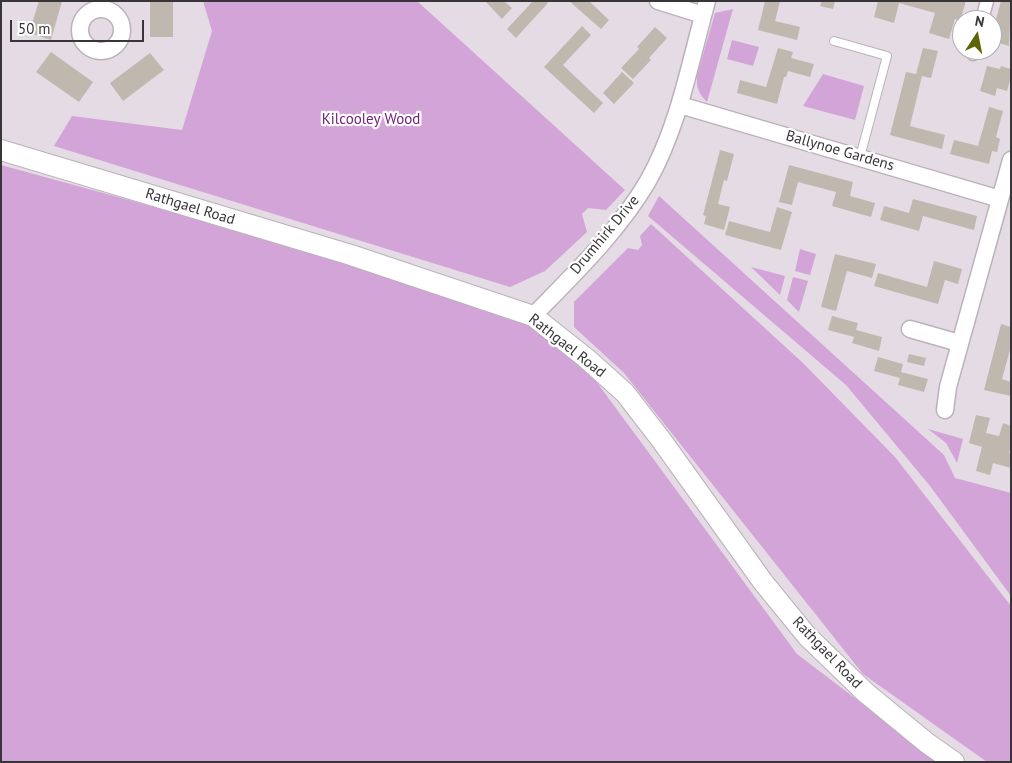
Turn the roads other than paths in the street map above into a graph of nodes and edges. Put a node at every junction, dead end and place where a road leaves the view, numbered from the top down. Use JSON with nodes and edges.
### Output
{"nodes":[{"id":1,"x":658,"y":1,"type":"edge"},
{"id":2,"x":705,"y":8,"type":"edge"},
{"id":3,"x":834,"y":41,"type":"dead end"},
{"id":4,"x":680,"y":105,"type":"junction"},
{"id":5,"x":1,"y":150,"type":"edge"},
{"id":6,"x":860,"y":157,"type":"junction"},
{"id":7,"x":1011,"y":160,"type":"edge"},
{"id":8,"x":1000,"y":199,"type":"junction"},
{"id":9,"x":533,"y":316,"type":"junction"},
{"id":10,"x":910,"y":329,"type":"dead end"},
{"id":11,"x":959,"y":343,"type":"junction"},
{"id":12,"x":945,"y":410,"type":"dead end"},
{"id":13,"x":954,"y":762,"type":"edge"}],
"edges":[{"from":1,"to":2,"type":"street"},
{"from":2,"to":4,"type":"street","name":"Drumhirk Drive"},
{"from":3,"to":6,"type":"lane"},
{"from":4,"to":6,"type":"street","name":"Ballynoe Gardens"},
{"from":4,"to":9,"type":"street","name":"Drumhirk Drive"},
{"from":5,"to":9,"type":"street","name":"Rathgael Road"},
{"from":6,"to":8,"type":"street","name":"Ballynoe Gardens"},
{"from":7,"to":8,"type":"street"},
{"from":8,"to":11,"type":"street"},
{"from":9,"to":13,"type":"street","name":"Rathgael Road"},
{"from":10,"to":11,"type":"street"},
{"from":11,"to":12,"type":"street"}]}
